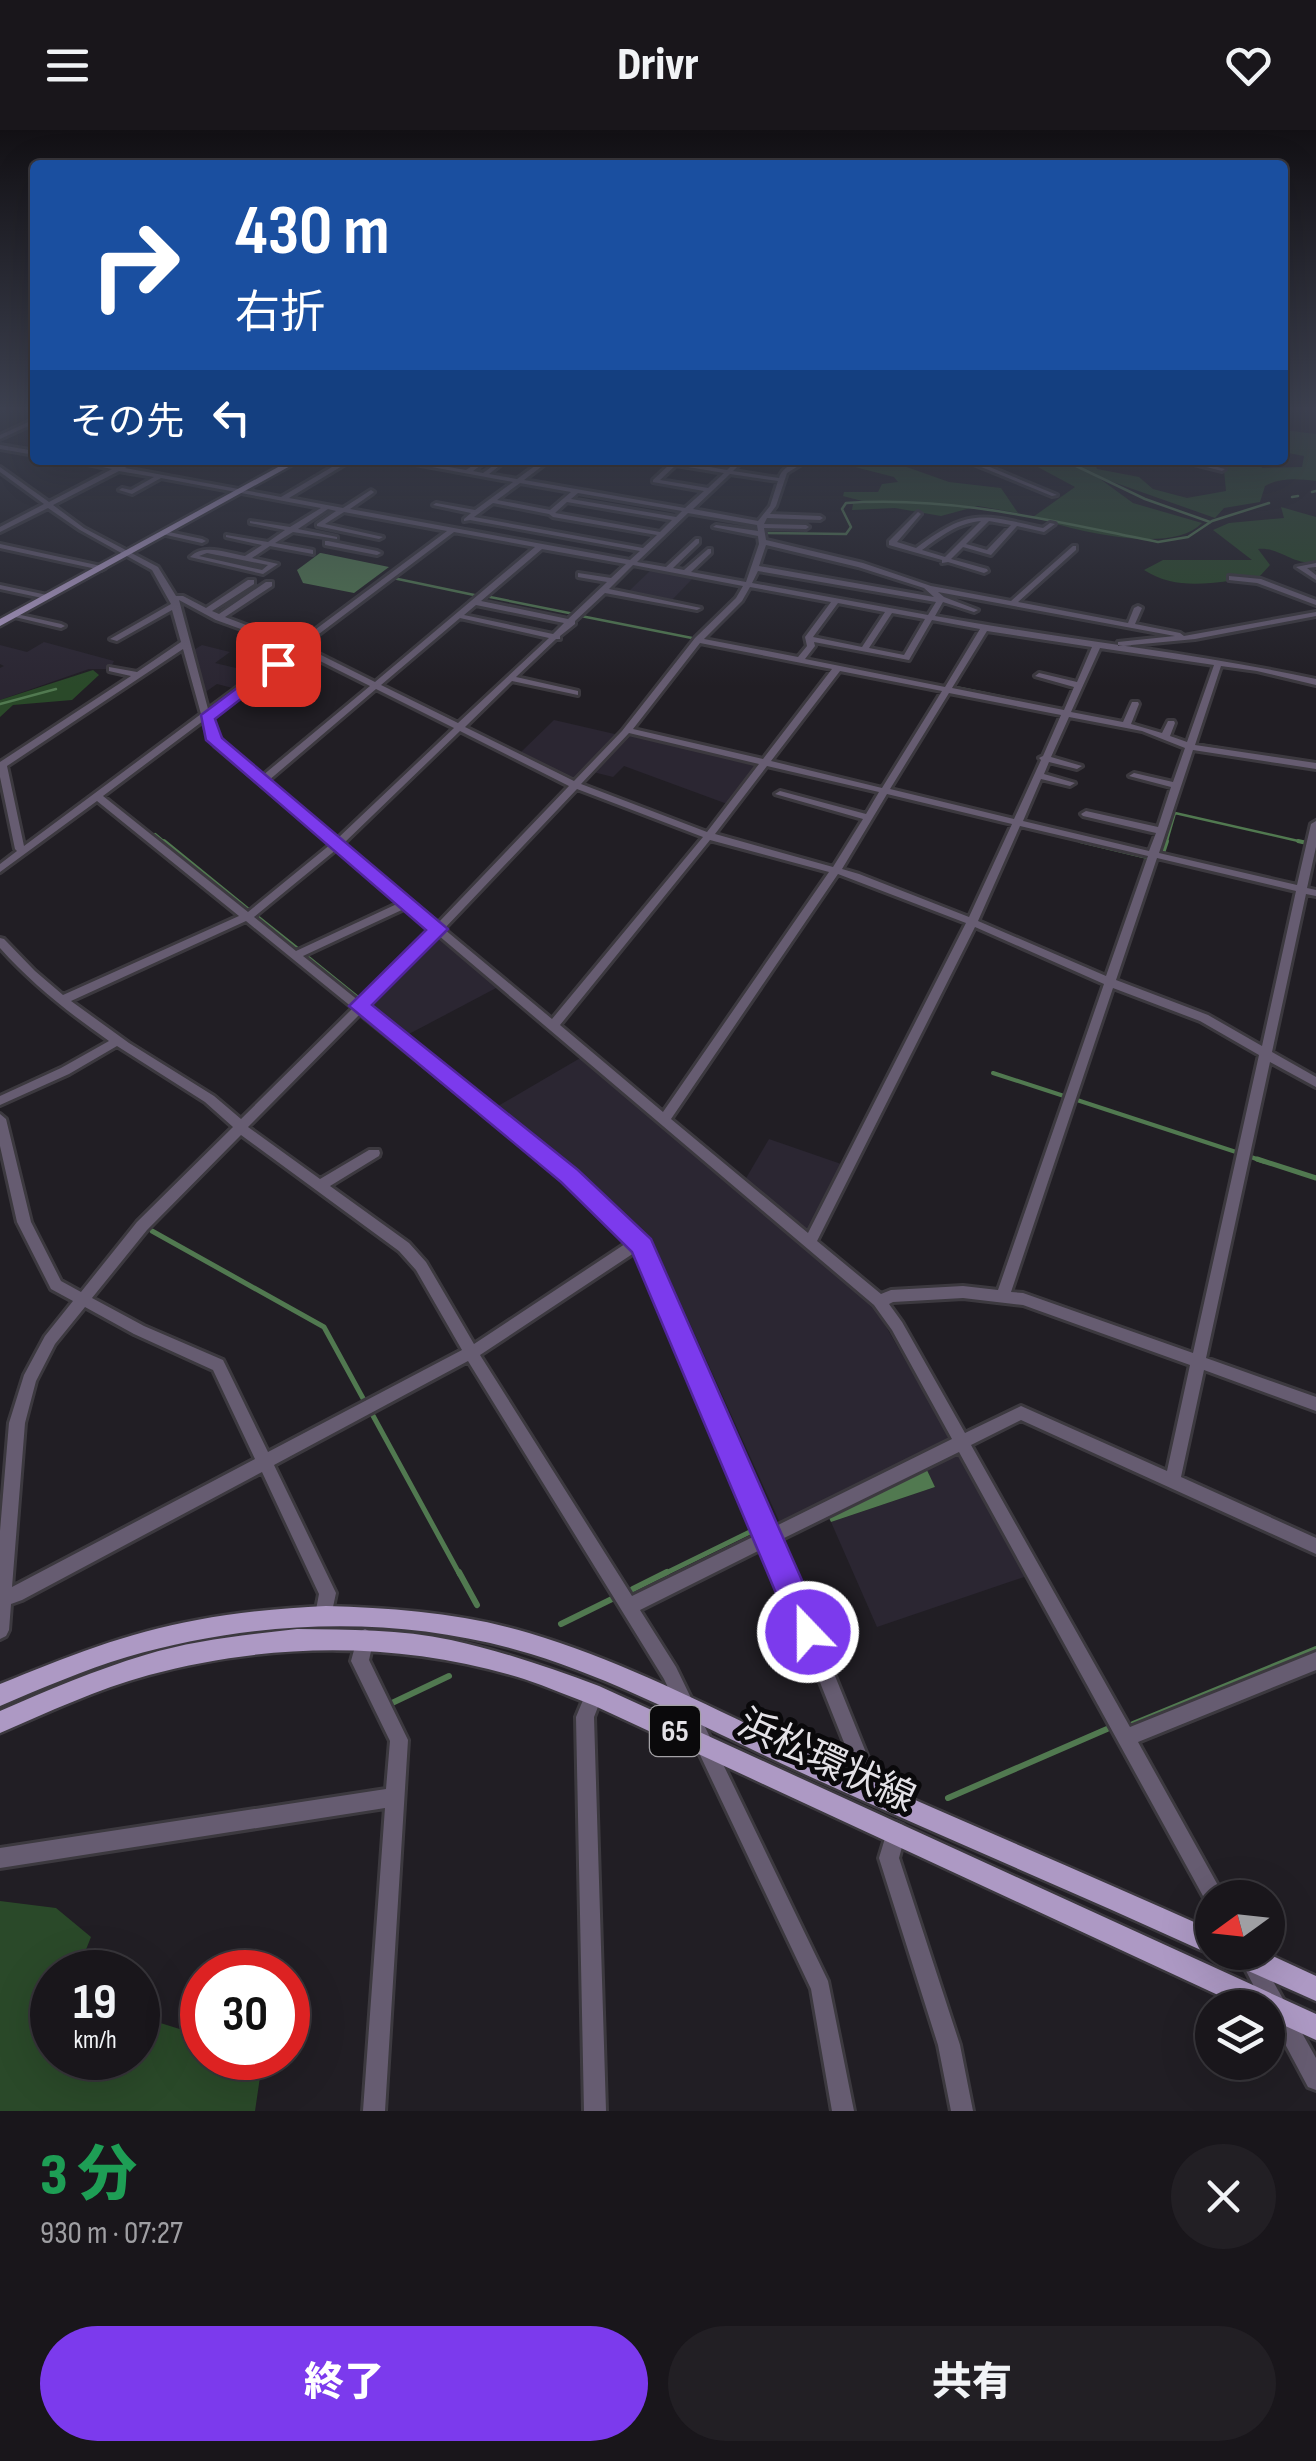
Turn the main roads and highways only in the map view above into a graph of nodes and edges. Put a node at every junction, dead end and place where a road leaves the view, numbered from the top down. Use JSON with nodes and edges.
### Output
{"nodes":[{"id":1,"x":221,"y":501,"type":"edge"},
{"id":2,"x":0,"y":624,"type":"edge"},
{"id":3,"x":0,"y":1696,"type":"edge"},
{"id":4,"x":0,"y":1722,"type":"edge"},
{"id":5,"x":1195,"y":1934,"type":"edge"},
{"id":6,"x":1276,"y":1970,"type":"edge"},
{"id":7,"x":1316,"y":1989,"type":"edge"},
{"id":8,"x":1316,"y":2027,"type":"edge"}],
"edges":[{"from":1,"to":2,"type":"main road"},
{"from":3,"to":5,"type":"main road","name":"浜松環状線","number":"65"},
{"from":4,"to":8,"type":"main road","name":"浜松環状線","number":"65"},
{"from":6,"to":7,"type":"main road"}]}
